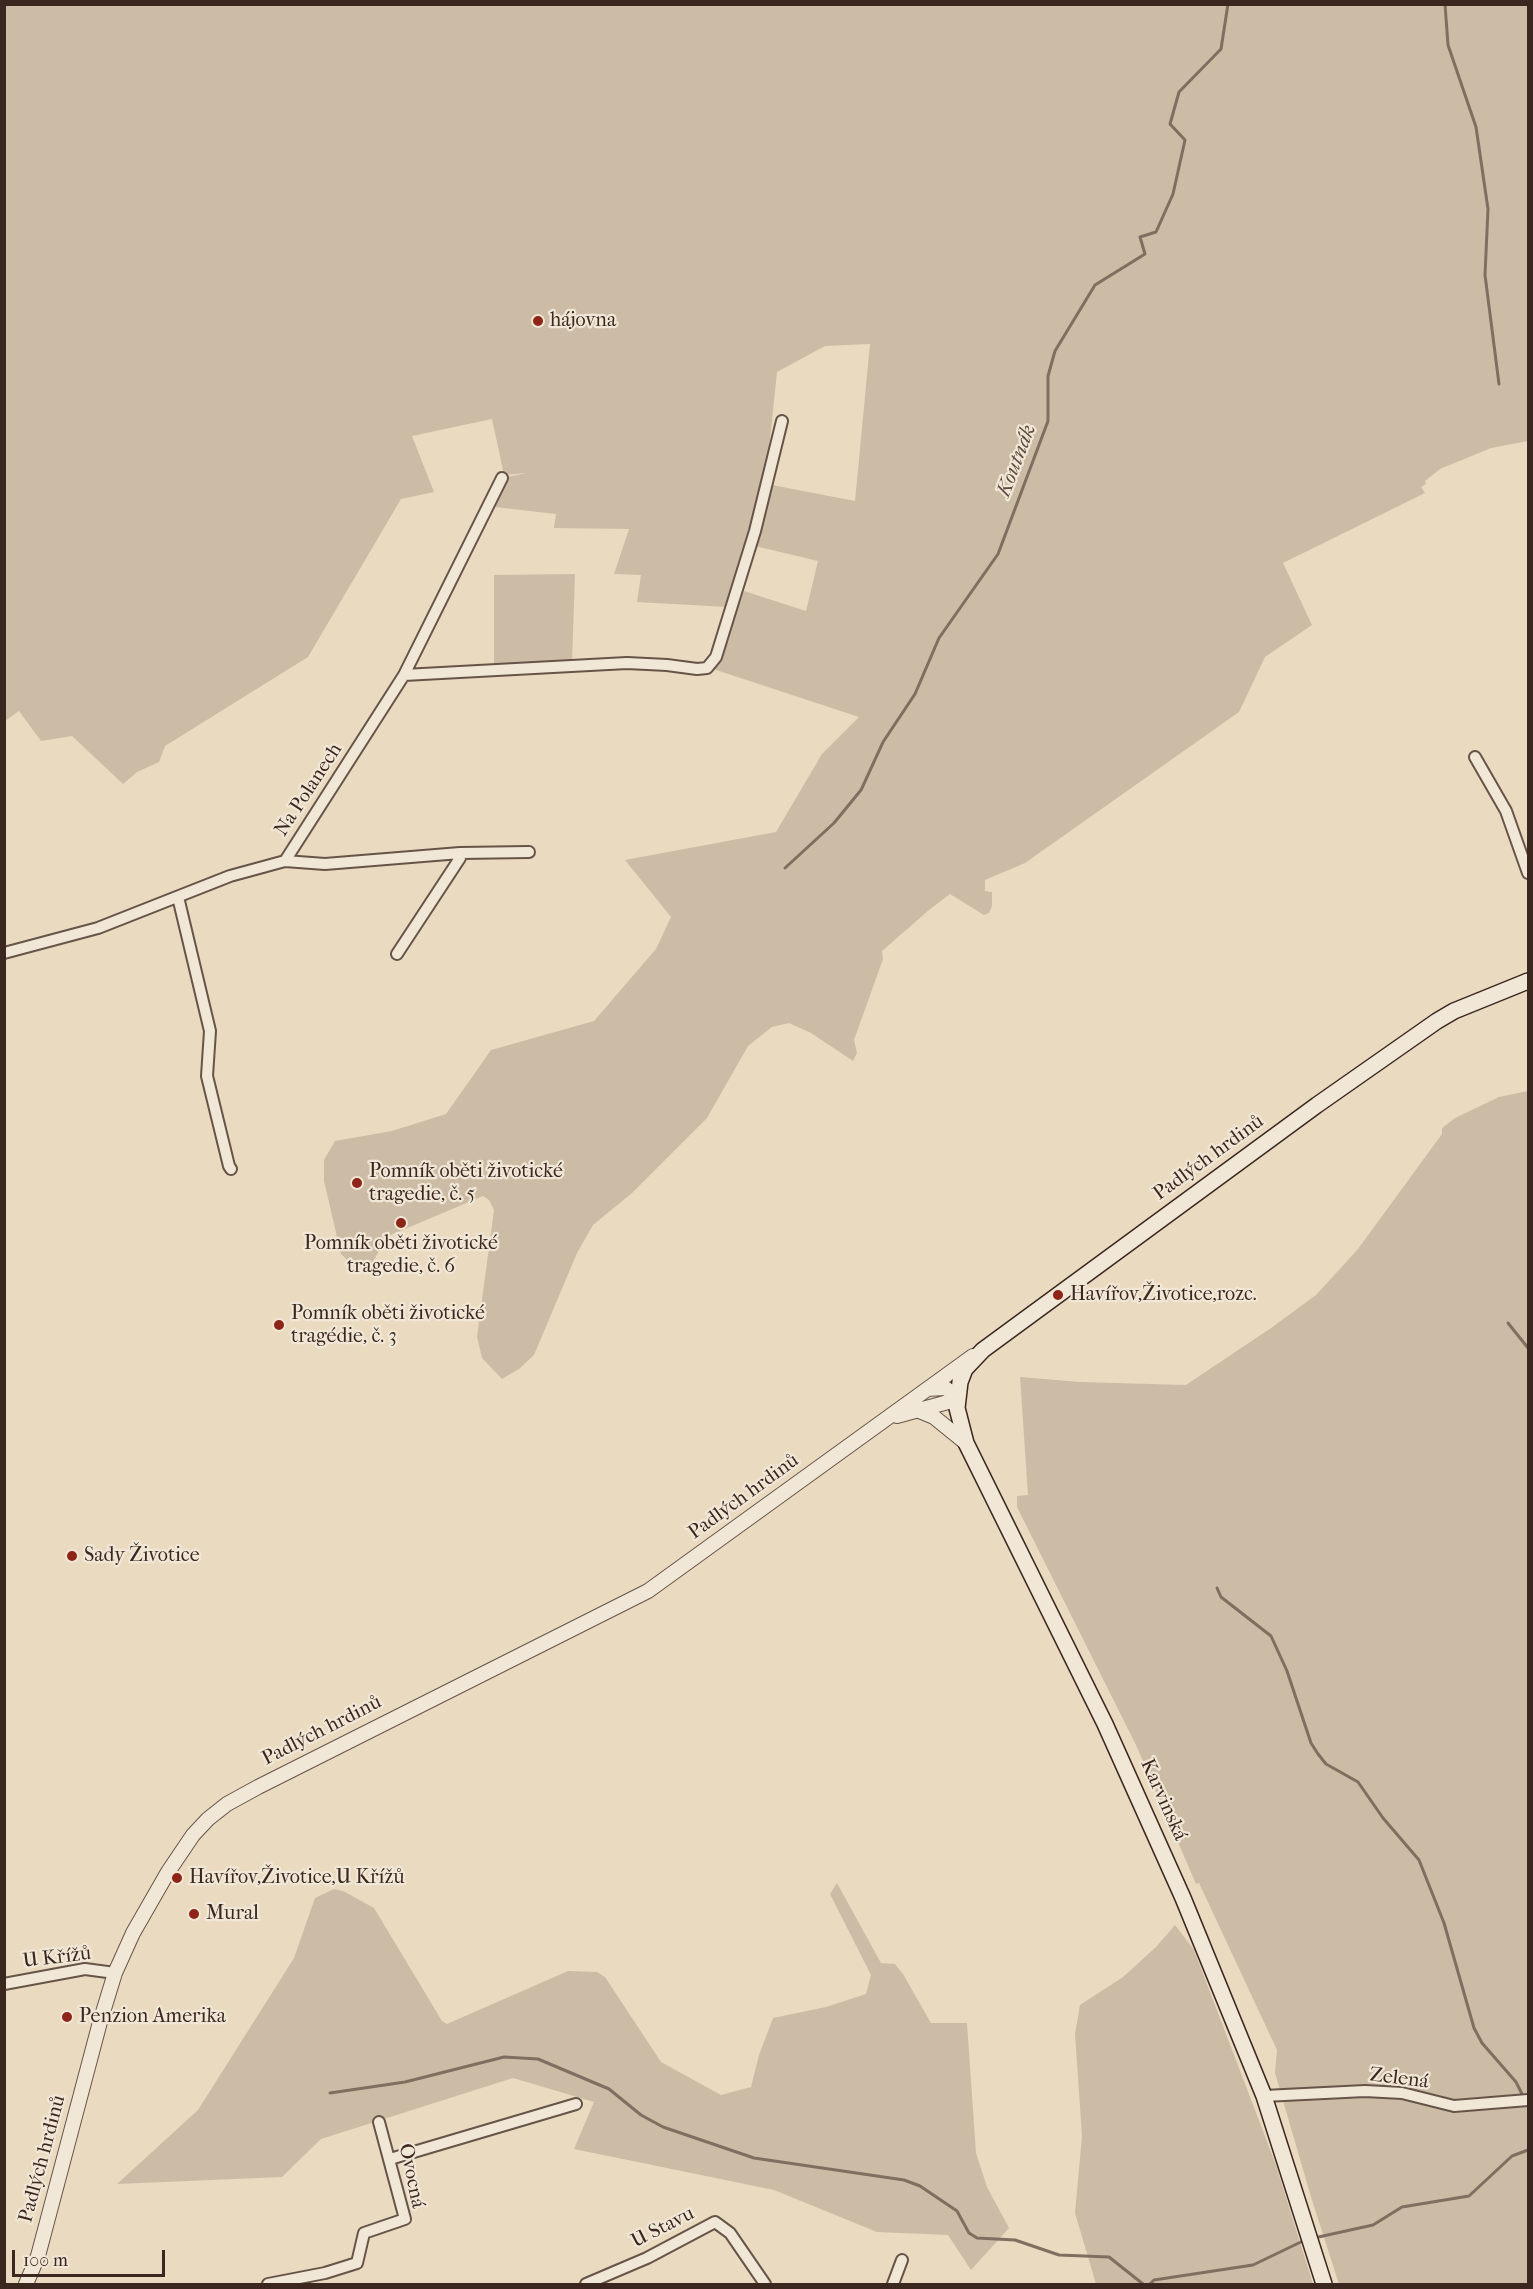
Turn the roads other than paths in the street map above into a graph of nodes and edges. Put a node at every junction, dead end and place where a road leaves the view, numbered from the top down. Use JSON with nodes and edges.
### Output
{"nodes":[{"id":1,"x":782,"y":421,"type":"dead end"},
{"id":2,"x":502,"y":478,"type":"dead end"},
{"id":3,"x":404,"y":675,"type":"junction"},
{"id":4,"x":1475,"y":757,"type":"dead end"},
{"id":5,"x":529,"y":852,"type":"dead end"},
{"id":6,"x":460,"y":853,"type":"junction"},
{"id":7,"x":285,"y":861,"type":"junction"},
{"id":8,"x":1528,"y":873,"type":"edge"},
{"id":9,"x":178,"y":897,"type":"junction"},
{"id":10,"x":4,"y":953,"type":"edge"},
{"id":11,"x":397,"y":954,"type":"dead end"},
{"id":12,"x":1528,"y":981,"type":"edge"},
{"id":13,"x":231,"y":1169,"type":"dead end"},
{"id":14,"x":982,"y":1350,"type":"junction"},
{"id":15,"x":927,"y":1389,"type":"junction"},
{"id":16,"x":958,"y":1396,"type":"junction"},
{"id":17,"x":917,"y":1410,"type":"junction"},
{"id":18,"x":887,"y":1420,"type":"junction"},
{"id":19,"x":966,"y":1443,"type":"junction"},
{"id":20,"x":115,"y":1973,"type":"junction"},
{"id":21,"x":4,"y":1984,"type":"edge"},
{"id":22,"x":1264,"y":2096,"type":"junction"},
{"id":23,"x":1528,"y":2100,"type":"edge"},
{"id":24,"x":576,"y":2104,"type":"dead end"},
{"id":25,"x":379,"y":2122,"type":"dead end"},
{"id":26,"x":390,"y":2159,"type":"junction"},
{"id":27,"x":902,"y":2260,"type":"dead end"},
{"id":28,"x":26,"y":2284,"type":"edge"},
{"id":29,"x":268,"y":2284,"type":"edge"},
{"id":30,"x":586,"y":2284,"type":"edge"},
{"id":31,"x":765,"y":2284,"type":"edge"},
{"id":32,"x":893,"y":2284,"type":"edge"},
{"id":33,"x":1324,"y":2284,"type":"edge"}],
"edges":[{"from":1,"to":3,"type":"street"},
{"from":2,"to":3,"type":"street","name":"Na Polanech"},
{"from":3,"to":7,"type":"street","name":"Na Polanech"},
{"from":4,"to":8,"type":"street"},
{"from":5,"to":6,"type":"street"},
{"from":6,"to":7,"type":"street"},
{"from":6,"to":11,"type":"street"},
{"from":7,"to":9,"type":"street","name":"Na Polanech"},
{"from":9,"to":10,"type":"street","name":"Na Polanech"},
{"from":9,"to":13,"type":"street"},
{"from":12,"to":14,"type":"main road","name":"Padlých hrdinů"},
{"from":14,"to":15,"type":"street","name":"Padlých hrdinů"},
{"from":14,"to":16,"type":"main road","name":"Karvinská"},
{"from":15,"to":16,"type":"street"},
{"from":15,"to":18,"type":"street","name":"Padlých hrdinů"},
{"from":16,"to":17,"type":"street","name":"Padlých hrdinů"},
{"from":16,"to":19,"type":"main road","name":"Karvinská"},
{"from":17,"to":18,"type":"street","name":"Padlých hrdinů"},
{"from":17,"to":19,"type":"street"},
{"from":18,"to":20,"type":"street","name":"Padlých hrdinů"},
{"from":19,"to":22,"type":"main road","name":"Karvinská"},
{"from":20,"to":21,"type":"street","name":"U Křížů"},
{"from":20,"to":28,"type":"street","name":"Padlých hrdinů"},
{"from":22,"to":23,"type":"street","name":"Zelená"},
{"from":22,"to":33,"type":"main road","name":"Karvinská"},
{"from":24,"to":26,"type":"street"},
{"from":25,"to":26,"type":"street","name":"Ovocná"},
{"from":26,"to":29,"type":"street","name":"Ovocná"},
{"from":27,"to":32,"type":"street"},
{"from":30,"to":31,"type":"street","name":"U Stavu"}]}
